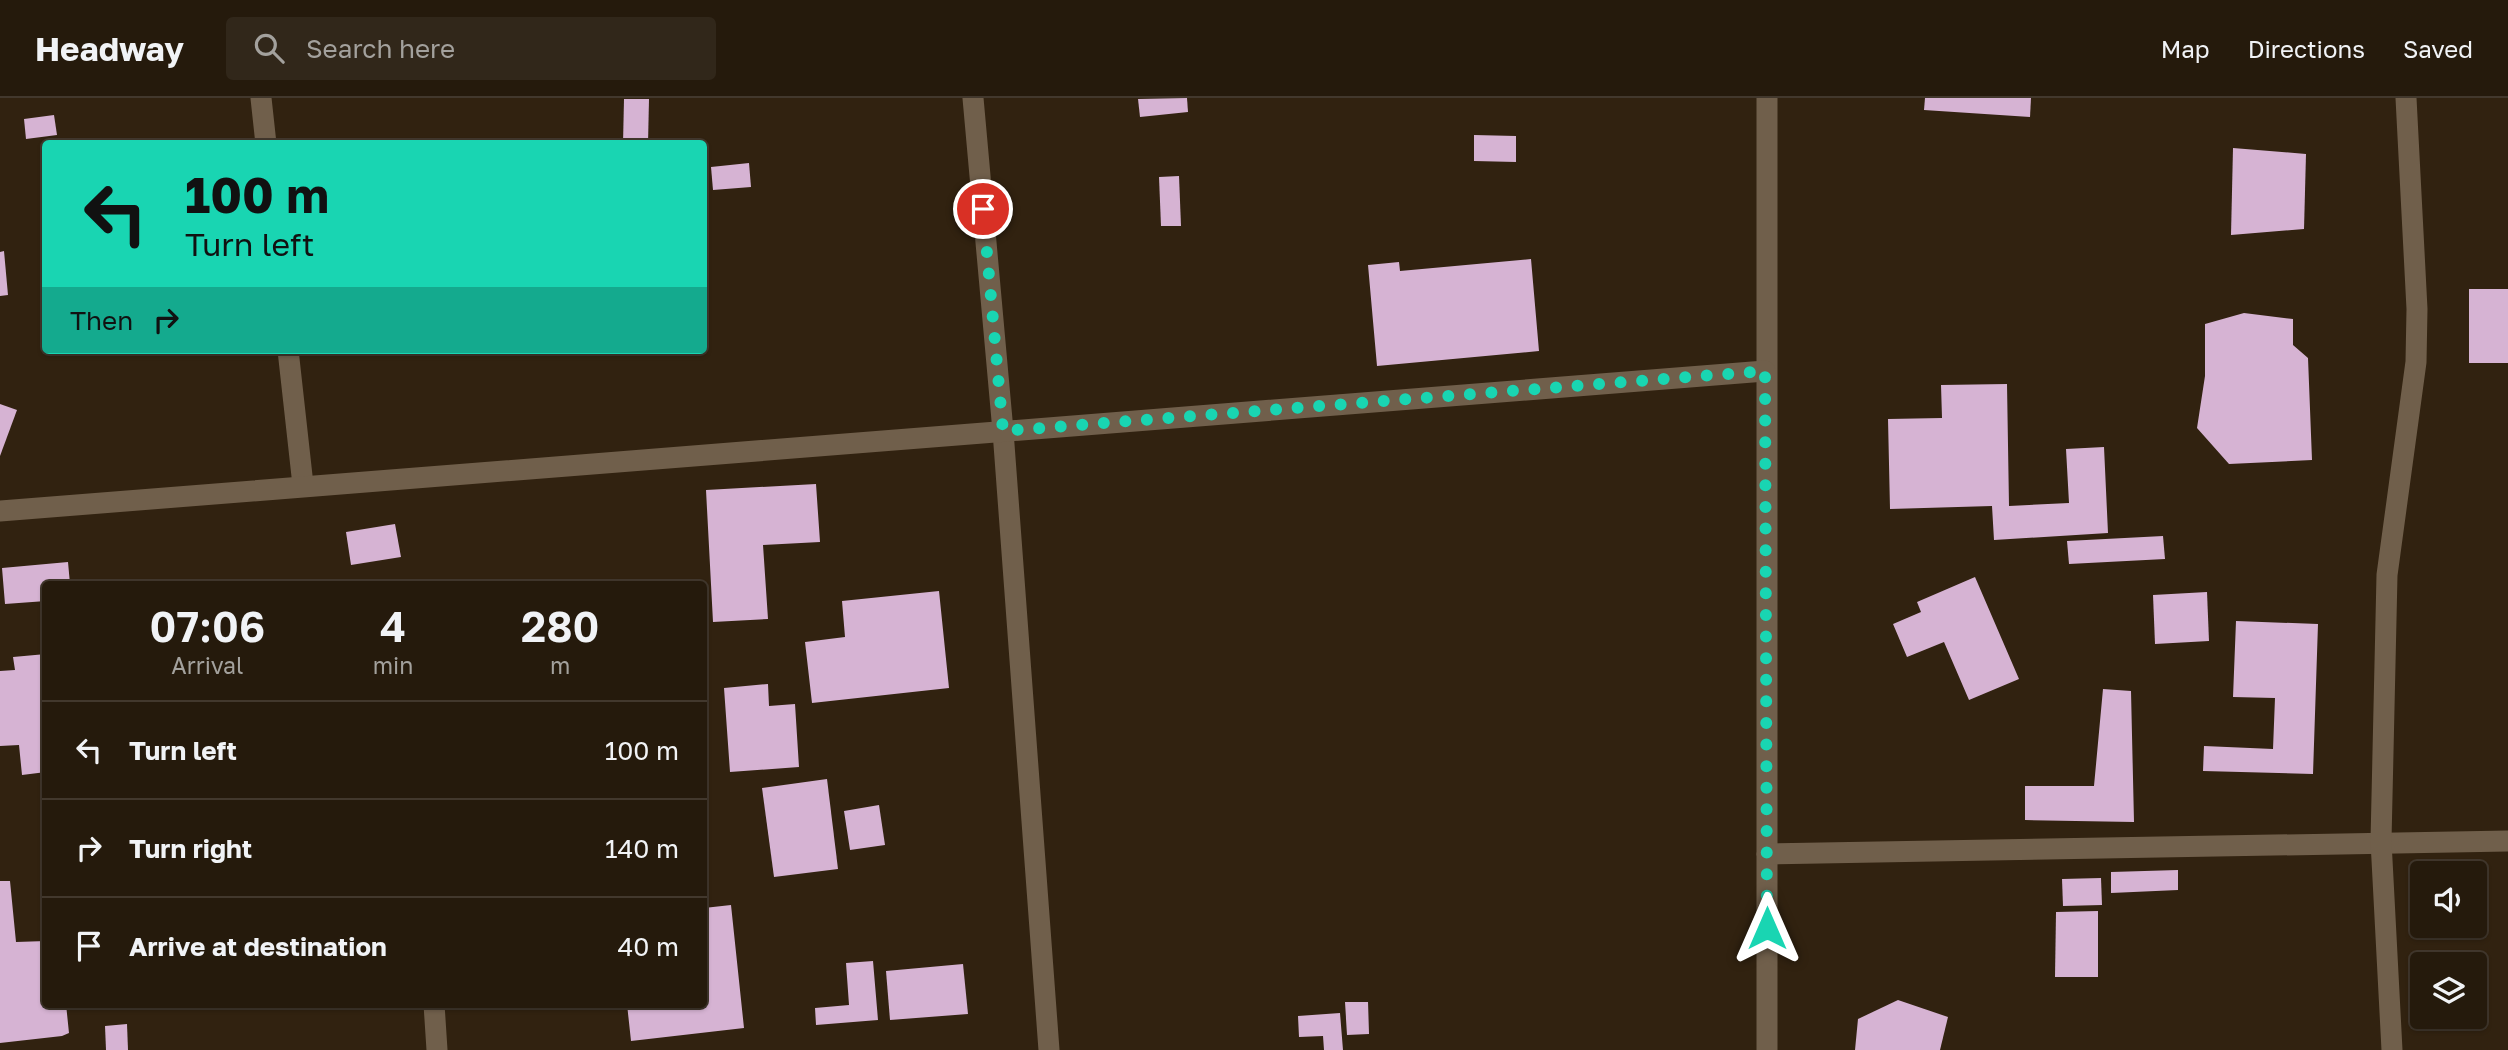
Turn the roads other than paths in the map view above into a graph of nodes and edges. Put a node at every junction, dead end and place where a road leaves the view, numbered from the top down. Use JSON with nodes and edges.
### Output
{"nodes":[{"id":1,"x":261,"y":98,"type":"edge"},
{"id":2,"x":973,"y":98,"type":"edge"},
{"id":3,"x":1767,"y":98,"type":"edge"},
{"id":4,"x":2406,"y":98,"type":"edge"},
{"id":5,"x":266,"y":140,"type":"edge"},
{"id":6,"x":288,"y":354,"type":"edge"},
{"id":7,"x":1765,"y":371,"type":"junction"},
{"id":8,"x":1003,"y":431,"type":"junction"},
{"id":9,"x":303,"y":485,"type":"junction"},
{"id":10,"x":0,"y":511,"type":"edge"},
{"id":11,"x":2381,"y":841,"type":"junction"},
{"id":12,"x":2508,"y":841,"type":"edge"},
{"id":13,"x":1767,"y":854,"type":"junction"},
{"id":14,"x":434,"y":1008,"type":"edge"},
{"id":15,"x":438,"y":1050,"type":"edge"},
{"id":16,"x":1049,"y":1050,"type":"edge"},
{"id":17,"x":1767,"y":1050,"type":"edge"},
{"id":18,"x":2392,"y":1050,"type":"edge"}],
"edges":[{"from":1,"to":5,"type":"street"},
{"from":2,"to":8,"type":"street"},
{"from":3,"to":7,"type":"street"},
{"from":4,"to":11,"type":"street"},
{"from":6,"to":9,"type":"street"},
{"from":7,"to":8,"type":"street"},
{"from":7,"to":13,"type":"street"},
{"from":8,"to":9,"type":"street"},
{"from":8,"to":16,"type":"street"},
{"from":9,"to":10,"type":"street"},
{"from":11,"to":12,"type":"street"},
{"from":11,"to":13,"type":"street"},
{"from":11,"to":18,"type":"street"},
{"from":13,"to":17,"type":"street"},
{"from":14,"to":15,"type":"street"}]}
